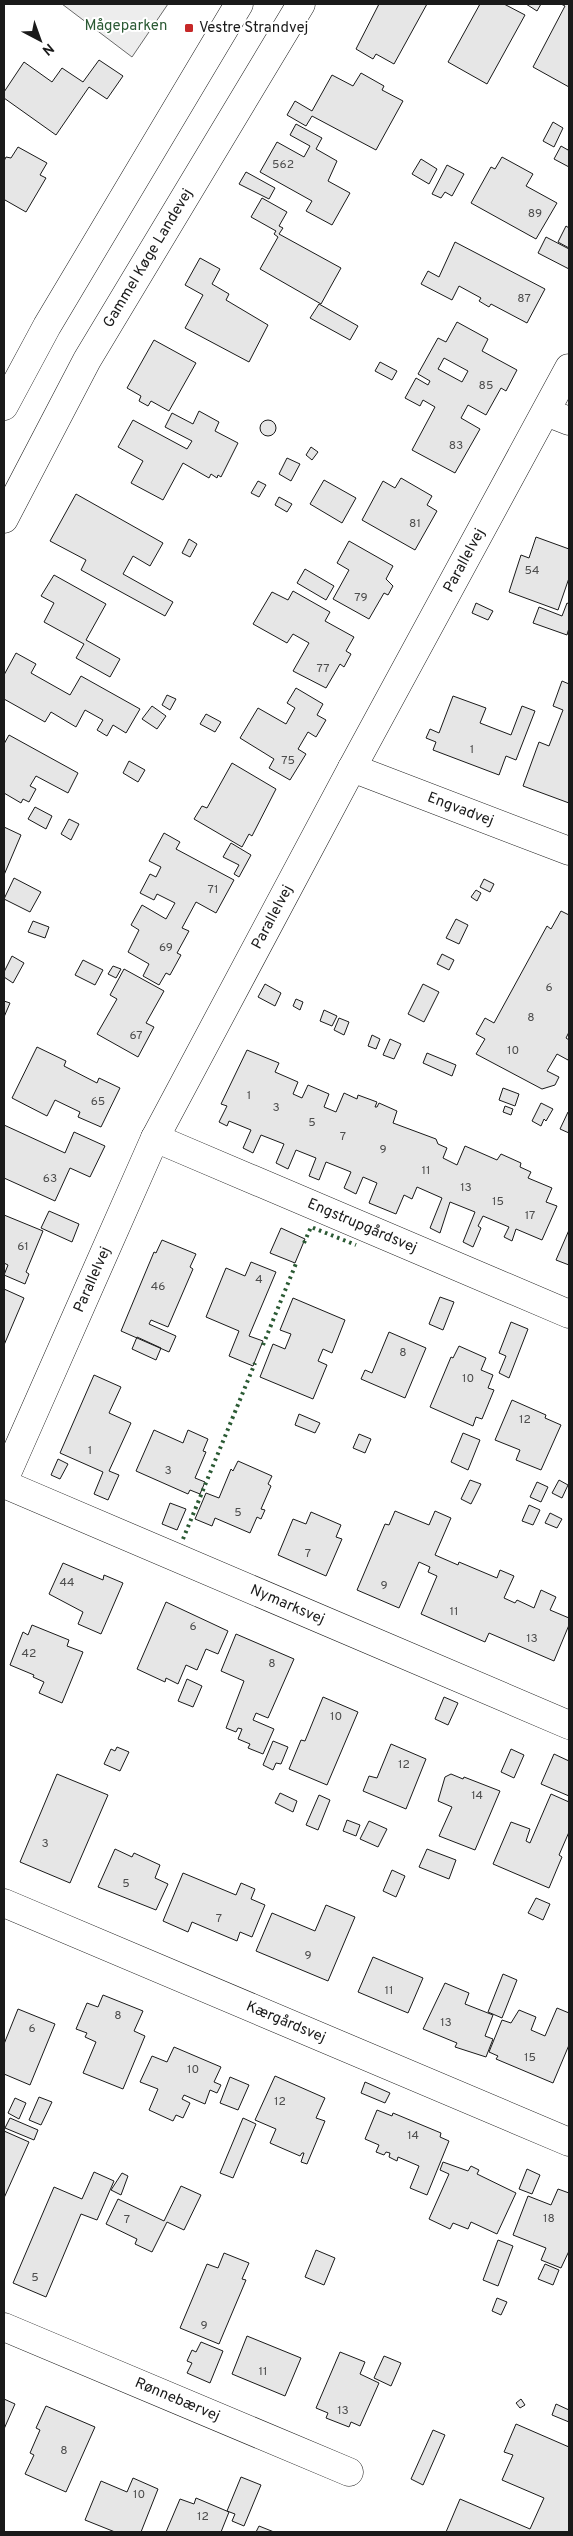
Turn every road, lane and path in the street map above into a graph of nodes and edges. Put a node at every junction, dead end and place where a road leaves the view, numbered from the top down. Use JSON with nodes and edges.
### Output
{"nodes":[{"id":1,"x":239,"y":4,"type":"edge"},
{"id":2,"x":301,"y":4,"type":"edge"},
{"id":3,"x":569,"y":368,"type":"edge"},
{"id":4,"x":4,"y":406,"type":"edge"},
{"id":5,"x":557,"y":416,"type":"edge"},
{"id":6,"x":4,"y":519,"type":"edge"},
{"id":7,"x":352,"y":768,"type":"junction"},
{"id":8,"x":569,"y":851,"type":"edge"},
{"id":9,"x":155,"y":1138,"type":"junction"},
{"id":10,"x":569,"y":1314,"type":"edge"},
{"id":11,"x":4,"y":1482,"type":"edge"},
{"id":12,"x":569,"y":1725,"type":"edge"},
{"id":13,"x":4,"y":1902,"type":"edge"},
{"id":14,"x":569,"y":2142,"type":"edge"},
{"id":15,"x":4,"y":2327,"type":"edge"},
{"id":16,"x":349,"y":2472,"type":"dead end"}],
"edges":[{"from":1,"to":4,"type":"street"},
{"from":2,"to":6,"type":"street","name":"Gammel Køge Landevej"},
{"from":3,"to":5,"type":"street","name":"Parallelvej"},
{"from":5,"to":7,"type":"street","name":"Parallelvej"},
{"from":7,"to":8,"type":"street","name":"Engvadvej"},
{"from":7,"to":9,"type":"street","name":"Parallelvej"},
{"from":9,"to":10,"type":"street","name":"Engstrupgårdsvej"},
{"from":9,"to":11,"type":"street","name":"Parallelvej"},
{"from":11,"to":12,"type":"street","name":"Nymarksvej"},
{"from":13,"to":14,"type":"street","name":"Kærgårdsvej"},
{"from":15,"to":16,"type":"street","name":"Rønnebærvej"}]}
